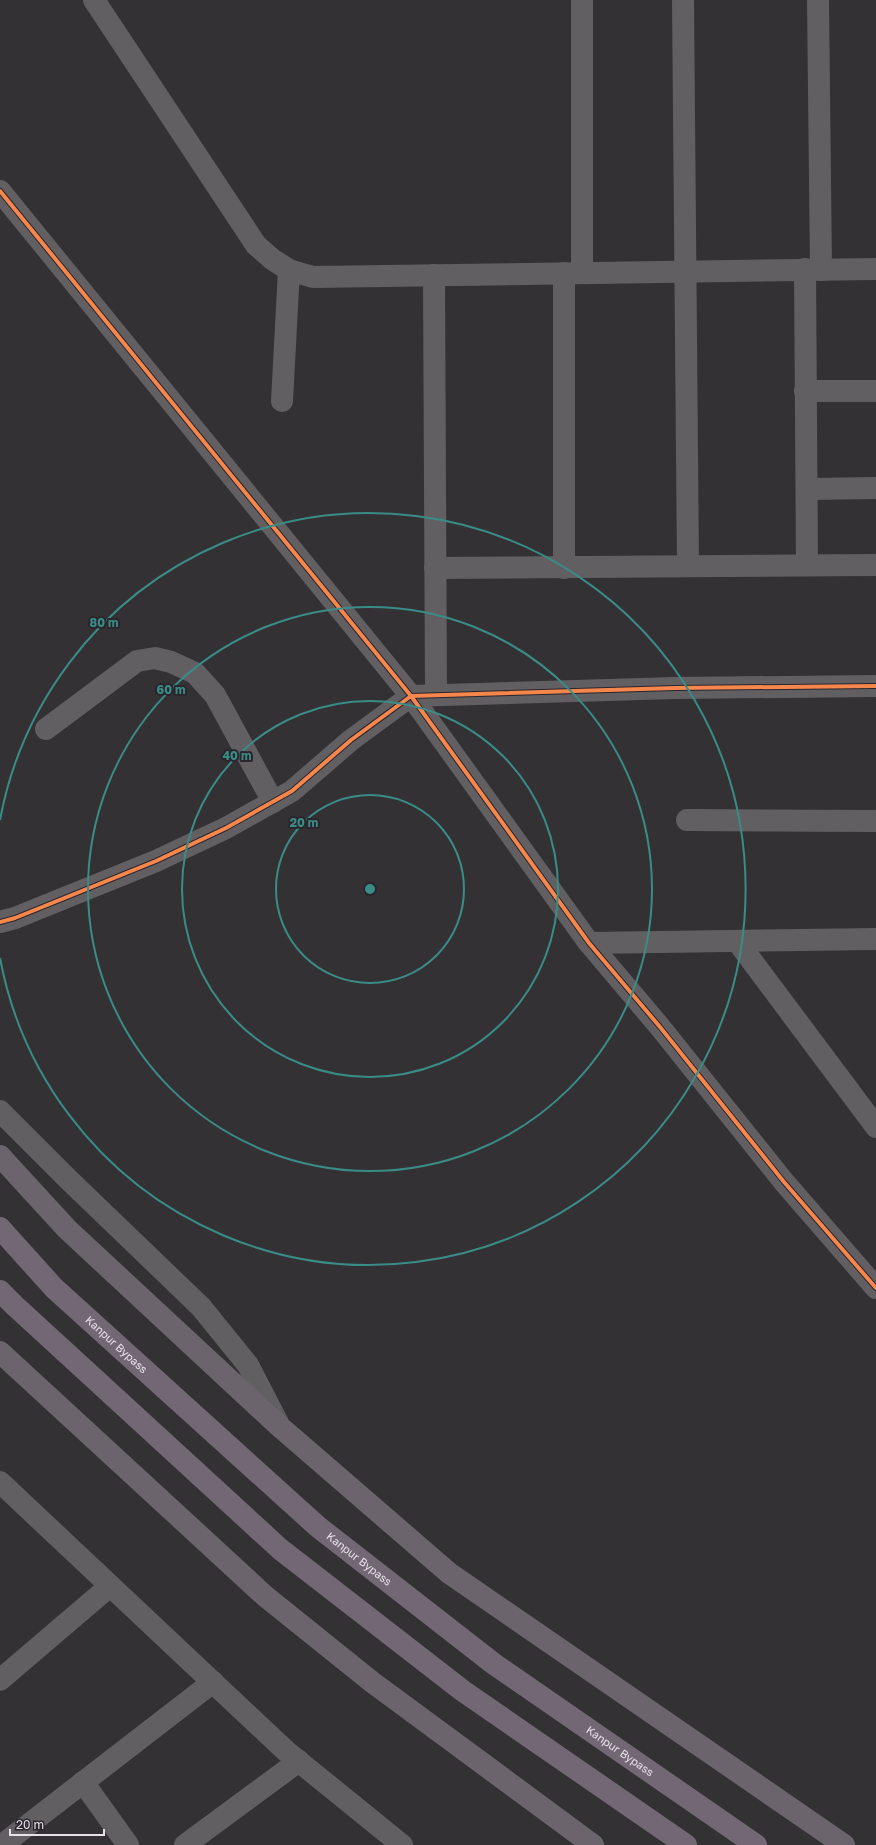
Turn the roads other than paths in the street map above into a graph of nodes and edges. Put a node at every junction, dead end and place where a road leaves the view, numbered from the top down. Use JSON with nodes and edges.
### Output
{"nodes":[{"id":1,"x":94,"y":0,"type":"edge"},
{"id":2,"x":582,"y":0,"type":"edge"},
{"id":3,"x":683,"y":0,"type":"edge"},
{"id":4,"x":818,"y":0,"type":"edge"},
{"id":5,"x":0,"y":190,"type":"edge"},
{"id":6,"x":876,"y":269,"type":"edge"},
{"id":7,"x":289,"y":270,"type":"junction"},
{"id":8,"x":813,"y":270,"type":"junction"},
{"id":9,"x":685,"y":271,"type":"junction"},
{"id":10,"x":573,"y":273,"type":"junction"},
{"id":11,"x":434,"y":275,"type":"junction"},
{"id":12,"x":806,"y":391,"type":"junction"},
{"id":13,"x":876,"y":391,"type":"edge"},
{"id":14,"x":282,"y":401,"type":"dead end"},
{"id":15,"x":876,"y":488,"type":"edge"},
{"id":16,"x":806,"y":489,"type":"junction"},
{"id":17,"x":807,"y":565,"type":"junction"},
{"id":18,"x":876,"y":565,"type":"edge"},
{"id":19,"x":688,"y":566,"type":"junction"},
{"id":20,"x":435,"y":568,"type":"junction"},
{"id":21,"x":564,"y":568,"type":"junction"},
{"id":22,"x":876,"y":686,"type":"edge"},
{"id":23,"x":436,"y":695,"type":"junction"},
{"id":24,"x":411,"y":696,"type":"junction"},
{"id":25,"x":46,"y":730,"type":"dead end"},
{"id":26,"x":273,"y":802,"type":"junction"},
{"id":27,"x":687,"y":820,"type":"dead end"},
{"id":28,"x":876,"y":821,"type":"edge"},
{"id":29,"x":0,"y":922,"type":"edge"},
{"id":30,"x":876,"y":939,"type":"edge"},
{"id":31,"x":737,"y":941,"type":"junction"},
{"id":32,"x":589,"y":943,"type":"junction"},
{"id":33,"x":0,"y":1111,"type":"edge"},
{"id":34,"x":876,"y":1127,"type":"edge"},
{"id":35,"x":0,"y":1156,"type":"edge"},
{"id":36,"x":0,"y":1228,"type":"edge"},
{"id":37,"x":876,"y":1288,"type":"edge"},
{"id":38,"x":0,"y":1291,"type":"edge"},
{"id":39,"x":0,"y":1352,"type":"edge"},
{"id":40,"x":279,"y":1426,"type":"junction"},
{"id":41,"x":0,"y":1482,"type":"edge"},
{"id":42,"x":110,"y":1586,"type":"junction"},
{"id":43,"x":0,"y":1680,"type":"edge"},
{"id":44,"x":213,"y":1682,"type":"junction"},
{"id":45,"x":299,"y":1761,"type":"junction"},
{"id":46,"x":83,"y":1782,"type":"junction"},
{"id":47,"x":2,"y":1845,"type":"edge"},
{"id":48,"x":128,"y":1845,"type":"edge"},
{"id":49,"x":185,"y":1845,"type":"edge"},
{"id":50,"x":402,"y":1845,"type":"edge"},
{"id":51,"x":593,"y":1845,"type":"edge"},
{"id":52,"x":686,"y":1845,"type":"edge"},
{"id":53,"x":756,"y":1845,"type":"edge"},
{"id":54,"x":844,"y":1845,"type":"edge"}],
"edges":[{"from":1,"to":7,"type":"street"},
{"from":2,"to":10,"type":"street"},
{"from":3,"to":9,"type":"street"},
{"from":4,"to":8,"type":"street"},
{"from":5,"to":24,"type":"street"},
{"from":6,"to":8,"type":"street"},
{"from":7,"to":11,"type":"street"},
{"from":7,"to":14,"type":"street"},
{"from":8,"to":9,"type":"street"},
{"from":8,"to":12,"type":"street"},
{"from":9,"to":10,"type":"street"},
{"from":9,"to":19,"type":"street"},
{"from":10,"to":11,"type":"street"},
{"from":10,"to":21,"type":"street"},
{"from":11,"to":20,"type":"street"},
{"from":12,"to":13,"type":"street"},
{"from":12,"to":16,"type":"street"},
{"from":15,"to":16,"type":"street"},
{"from":16,"to":17,"type":"street"},
{"from":17,"to":18,"type":"street"},
{"from":17,"to":19,"type":"street"},
{"from":19,"to":21,"type":"street"},
{"from":20,"to":21,"type":"street"},
{"from":20,"to":23,"type":"street"},
{"from":22,"to":23,"type":"street"},
{"from":23,"to":24,"type":"street"},
{"from":24,"to":26,"type":"street"},
{"from":24,"to":32,"type":"street"},
{"from":25,"to":26,"type":"street"},
{"from":26,"to":29,"type":"street"},
{"from":27,"to":28,"type":"street"},
{"from":30,"to":31,"type":"street"},
{"from":31,"to":32,"type":"street"},
{"from":31,"to":34,"type":"street"},
{"from":32,"to":37,"type":"street"},
{"from":33,"to":40,"type":"street"},
{"from":35,"to":40,"type":"main road"},
{"from":36,"to":53,"type":"highway","name":"Kanpur Bypass"},
{"from":38,"to":52,"type":"highway"},
{"from":39,"to":51,"type":"main road"},
{"from":40,"to":54,"type":"main road"},
{"from":41,"to":42,"type":"street"},
{"from":42,"to":43,"type":"street"},
{"from":42,"to":44,"type":"street"},
{"from":44,"to":45,"type":"street"},
{"from":44,"to":46,"type":"street"},
{"from":45,"to":49,"type":"street"},
{"from":45,"to":50,"type":"street"},
{"from":46,"to":47,"type":"street"},
{"from":46,"to":48,"type":"street"}]}
